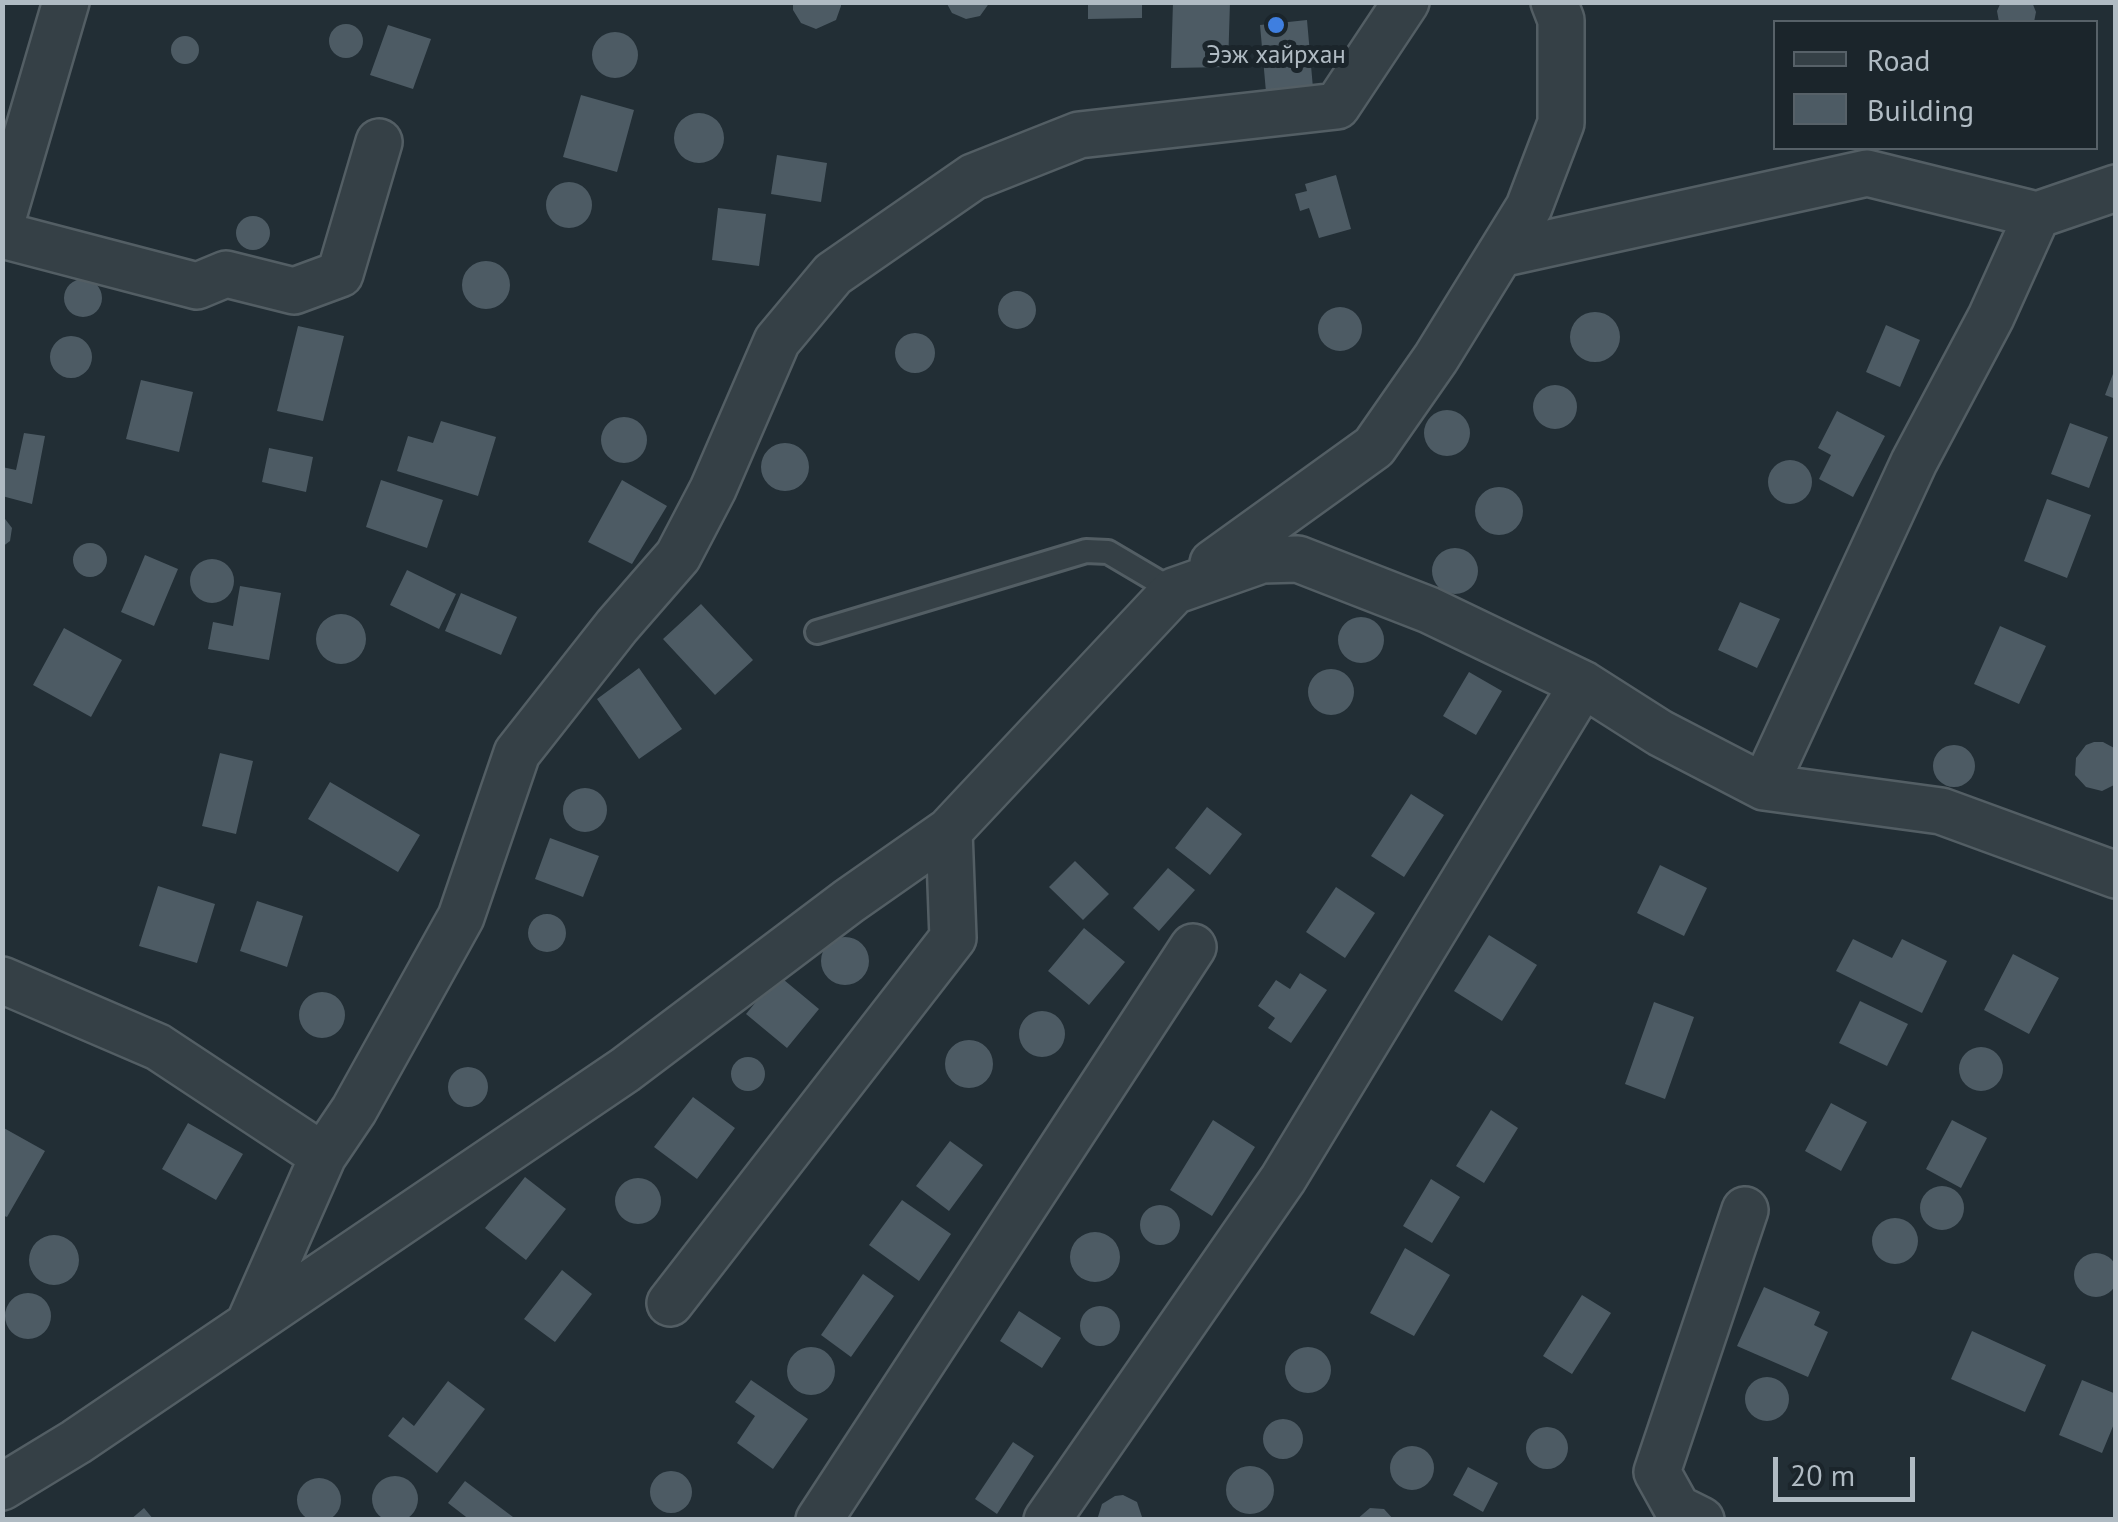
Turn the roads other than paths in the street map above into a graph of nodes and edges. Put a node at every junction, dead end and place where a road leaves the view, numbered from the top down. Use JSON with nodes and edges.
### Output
{"nodes":[{"id":1,"x":66,"y":2,"type":"edge"},
{"id":2,"x":1406,"y":2,"type":"edge"},
{"id":3,"x":1554,"y":2,"type":"edge"},
{"id":4,"x":378,"y":142,"type":"dead end"},
{"id":5,"x":2116,"y":188,"type":"edge"},
{"id":6,"x":2037,"y":215,"type":"junction"},
{"id":7,"x":2,"y":220,"type":"edge"},
{"id":8,"x":2,"y":235,"type":"edge"},
{"id":9,"x":1500,"y":254,"type":"junction"},
{"id":10,"x":1174,"y":590,"type":"junction"},
{"id":11,"x":817,"y":632,"type":"dead end"},
{"id":12,"x":1583,"y":684,"type":"junction"},
{"id":13,"x":1764,"y":787,"type":"junction"},
{"id":14,"x":948,"y":832,"type":"junction"},
{"id":15,"x":2116,"y":876,"type":"edge"},
{"id":16,"x":1193,"y":948,"type":"dead end"},
{"id":17,"x":2,"y":980,"type":"edge"},
{"id":18,"x":323,"y":1156,"type":"junction"},
{"id":19,"x":1745,"y":1210,"type":"dead end"},
{"id":20,"x":670,"y":1303,"type":"dead end"},
{"id":21,"x":248,"y":1324,"type":"junction"},
{"id":22,"x":2,"y":1486,"type":"edge"},
{"id":23,"x":819,"y":1520,"type":"edge"},
{"id":24,"x":1047,"y":1520,"type":"edge"},
{"id":25,"x":1701,"y":1520,"type":"edge"}],
"edges":[{"from":1,"to":7,"type":"street"},
{"from":2,"to":18,"type":"street"},
{"from":3,"to":9,"type":"street"},
{"from":4,"to":8,"type":"street"},
{"from":5,"to":6,"type":"street"},
{"from":6,"to":9,"type":"street"},
{"from":6,"to":13,"type":"street"},
{"from":9,"to":10,"type":"street"},
{"from":10,"to":11,"type":"lane"},
{"from":10,"to":12,"type":"street"},
{"from":10,"to":14,"type":"street"},
{"from":12,"to":13,"type":"street"},
{"from":12,"to":24,"type":"street"},
{"from":13,"to":15,"type":"street"},
{"from":14,"to":20,"type":"street"},
{"from":14,"to":21,"type":"street"},
{"from":16,"to":23,"type":"street"},
{"from":17,"to":18,"type":"street"},
{"from":18,"to":21,"type":"street"},
{"from":19,"to":25,"type":"street"},
{"from":21,"to":22,"type":"street"}]}
